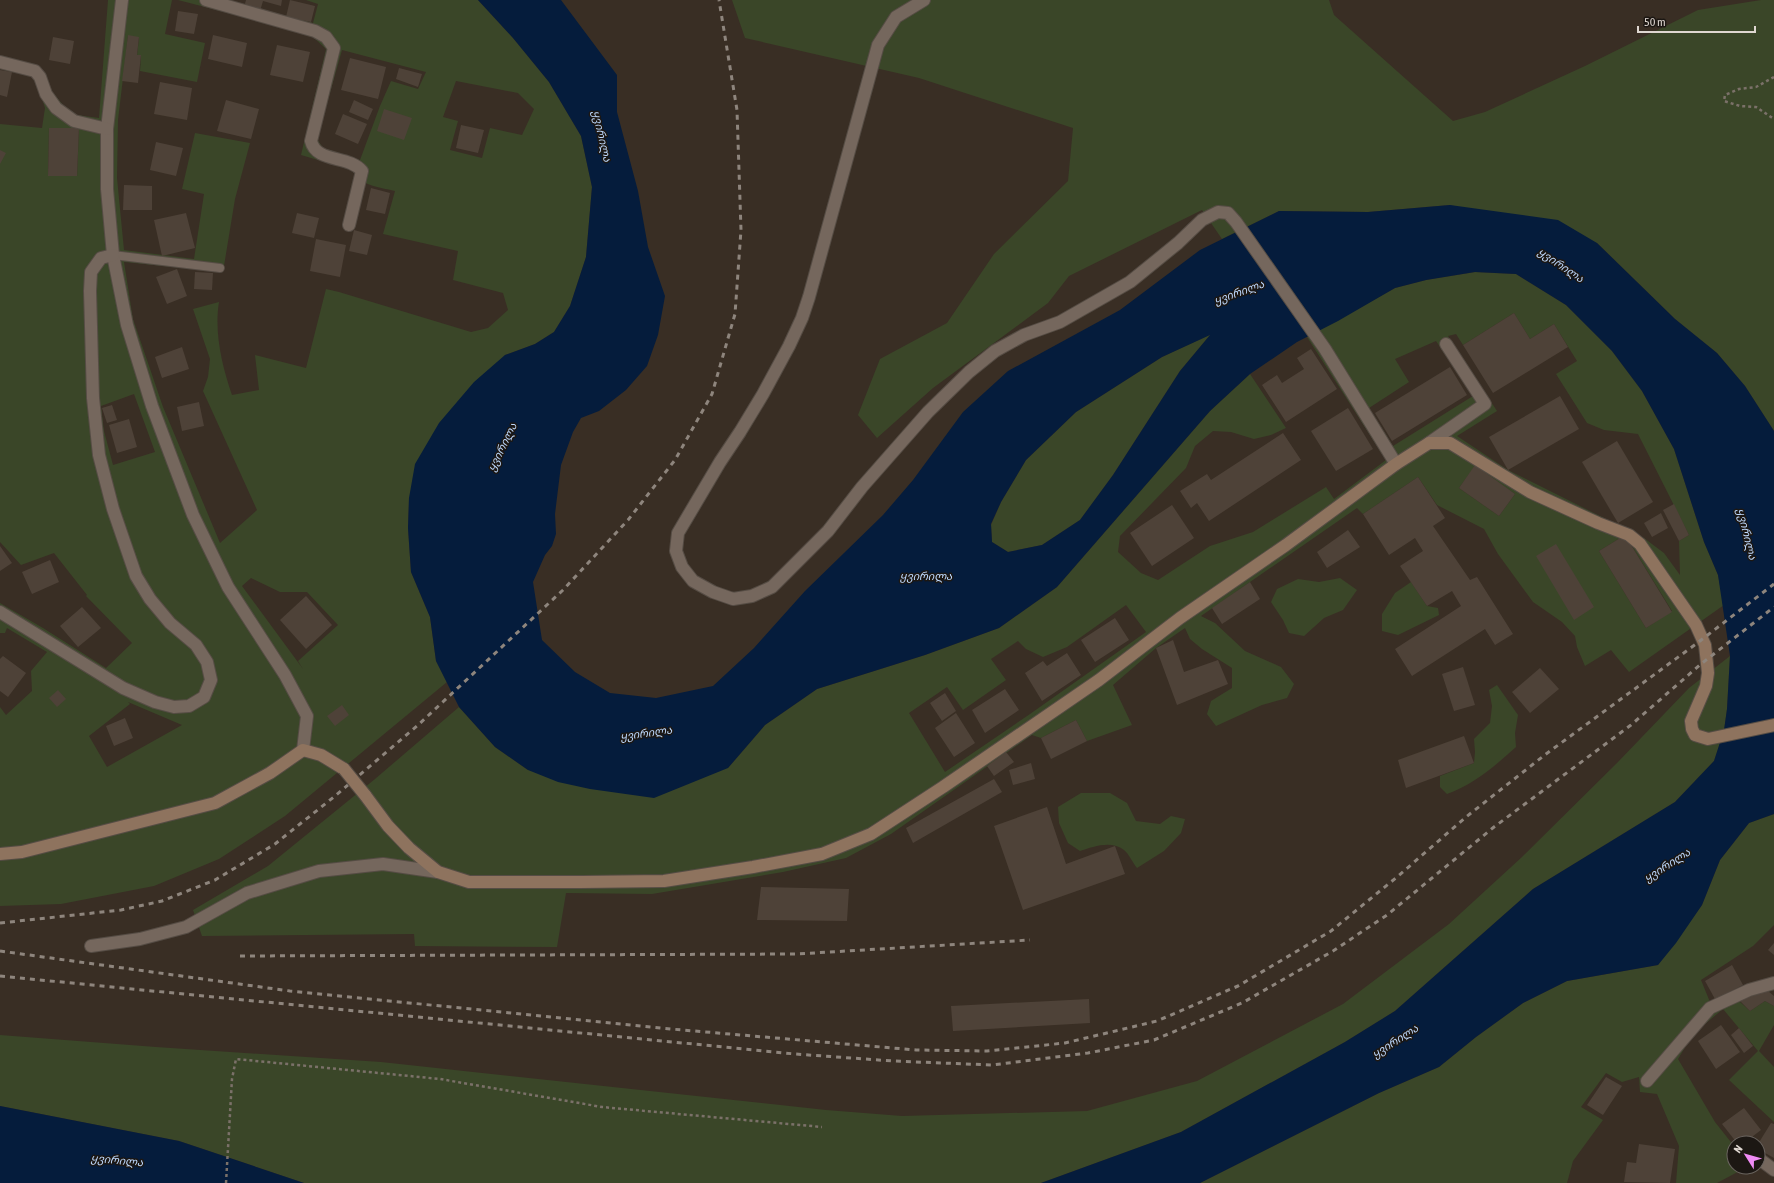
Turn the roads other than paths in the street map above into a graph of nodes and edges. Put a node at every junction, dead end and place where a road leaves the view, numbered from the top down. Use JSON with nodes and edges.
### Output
{"nodes":[{"id":1,"x":122,"y":0,"type":"edge"},
{"id":2,"x":206,"y":0,"type":"edge"},
{"id":3,"x":924,"y":0,"type":"edge"},
{"id":4,"x":0,"y":62,"type":"edge"},
{"id":5,"x":106,"y":129,"type":"junction"},
{"id":6,"x":349,"y":225,"type":"dead end"},
{"id":7,"x":114,"y":255,"type":"junction"},
{"id":8,"x":220,"y":268,"type":"dead end"},
{"id":9,"x":1446,"y":344,"type":"dead end"},
{"id":10,"x":1429,"y":443,"type":"junction"},
{"id":11,"x":1396,"y":464,"type":"junction"},
{"id":12,"x":0,"y":612,"type":"edge"},
{"id":13,"x":1774,"y":725,"type":"edge"},
{"id":14,"x":303,"y":750,"type":"junction"},
{"id":15,"x":0,"y":854,"type":"edge"},
{"id":16,"x":438,"y":872,"type":"junction"},
{"id":17,"x":92,"y":946,"type":"dead end"},
{"id":18,"x":1774,"y":983,"type":"edge"},
{"id":19,"x":1647,"y":1081,"type":"dead end"}],
"edges":[{"from":1,"to":5,"type":"street"},
{"from":2,"to":6,"type":"street"},
{"from":3,"to":11,"type":"street"},
{"from":4,"to":5,"type":"street"},
{"from":5,"to":7,"type":"street"},
{"from":7,"to":8,"type":"lane"},
{"from":7,"to":12,"type":"street"},
{"from":7,"to":14,"type":"street"},
{"from":9,"to":10,"type":"street"},
{"from":10,"to":11,"type":"street"},
{"from":10,"to":13,"type":"street"},
{"from":11,"to":16,"type":"street"},
{"from":14,"to":15,"type":"street"},
{"from":14,"to":16,"type":"street","bridge":true},
{"from":16,"to":17,"type":"street"},
{"from":18,"to":19,"type":"street"}]}
